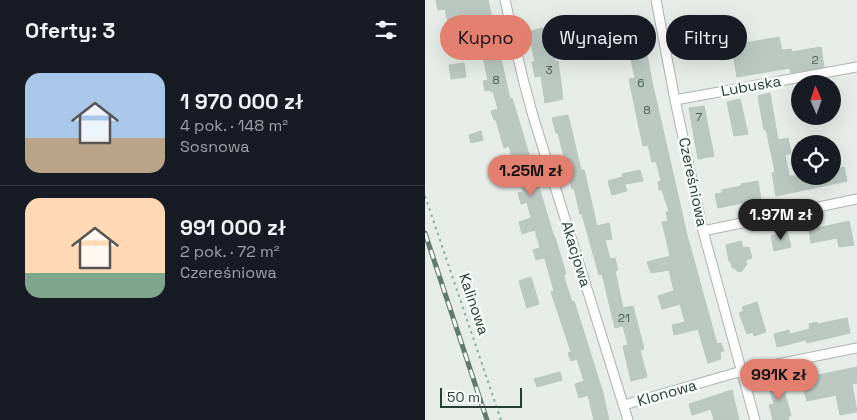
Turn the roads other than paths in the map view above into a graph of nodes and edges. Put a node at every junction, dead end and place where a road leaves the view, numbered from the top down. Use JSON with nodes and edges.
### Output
{"nodes":[{"id":1,"x":505,"y":0,"type":"edge"},
{"id":2,"x":656,"y":0,"type":"edge"},
{"id":3,"x":857,"y":67,"type":"edge"},
{"id":4,"x":675,"y":100,"type":"junction"},
{"id":5,"x":857,"y":199,"type":"edge"},
{"id":6,"x":703,"y":231,"type":"junction"},
{"id":7,"x":857,"y":348,"type":"edge"},
{"id":8,"x":742,"y":372,"type":"junction"},
{"id":9,"x":623,"y":405,"type":"junction"},
{"id":10,"x":628,"y":420,"type":"edge"},
{"id":11,"x":755,"y":420,"type":"edge"}],
"edges":[{"from":1,"to":9,"type":"street","name":"Akacjowa"},
{"from":2,"to":4,"type":"street","name":"Czereśniowa"},
{"from":3,"to":4,"type":"street","name":"Lubuska"},
{"from":4,"to":6,"type":"street","name":"Czereśniowa"},
{"from":5,"to":6,"type":"street"},
{"from":6,"to":8,"type":"street","name":"Czereśniowa"},
{"from":7,"to":8,"type":"street","name":"Klonowa"},
{"from":8,"to":9,"type":"street","name":"Klonowa"},
{"from":8,"to":11,"type":"street","name":"Czereśniowa"},
{"from":9,"to":10,"type":"street","name":"Akacjowa"}]}
